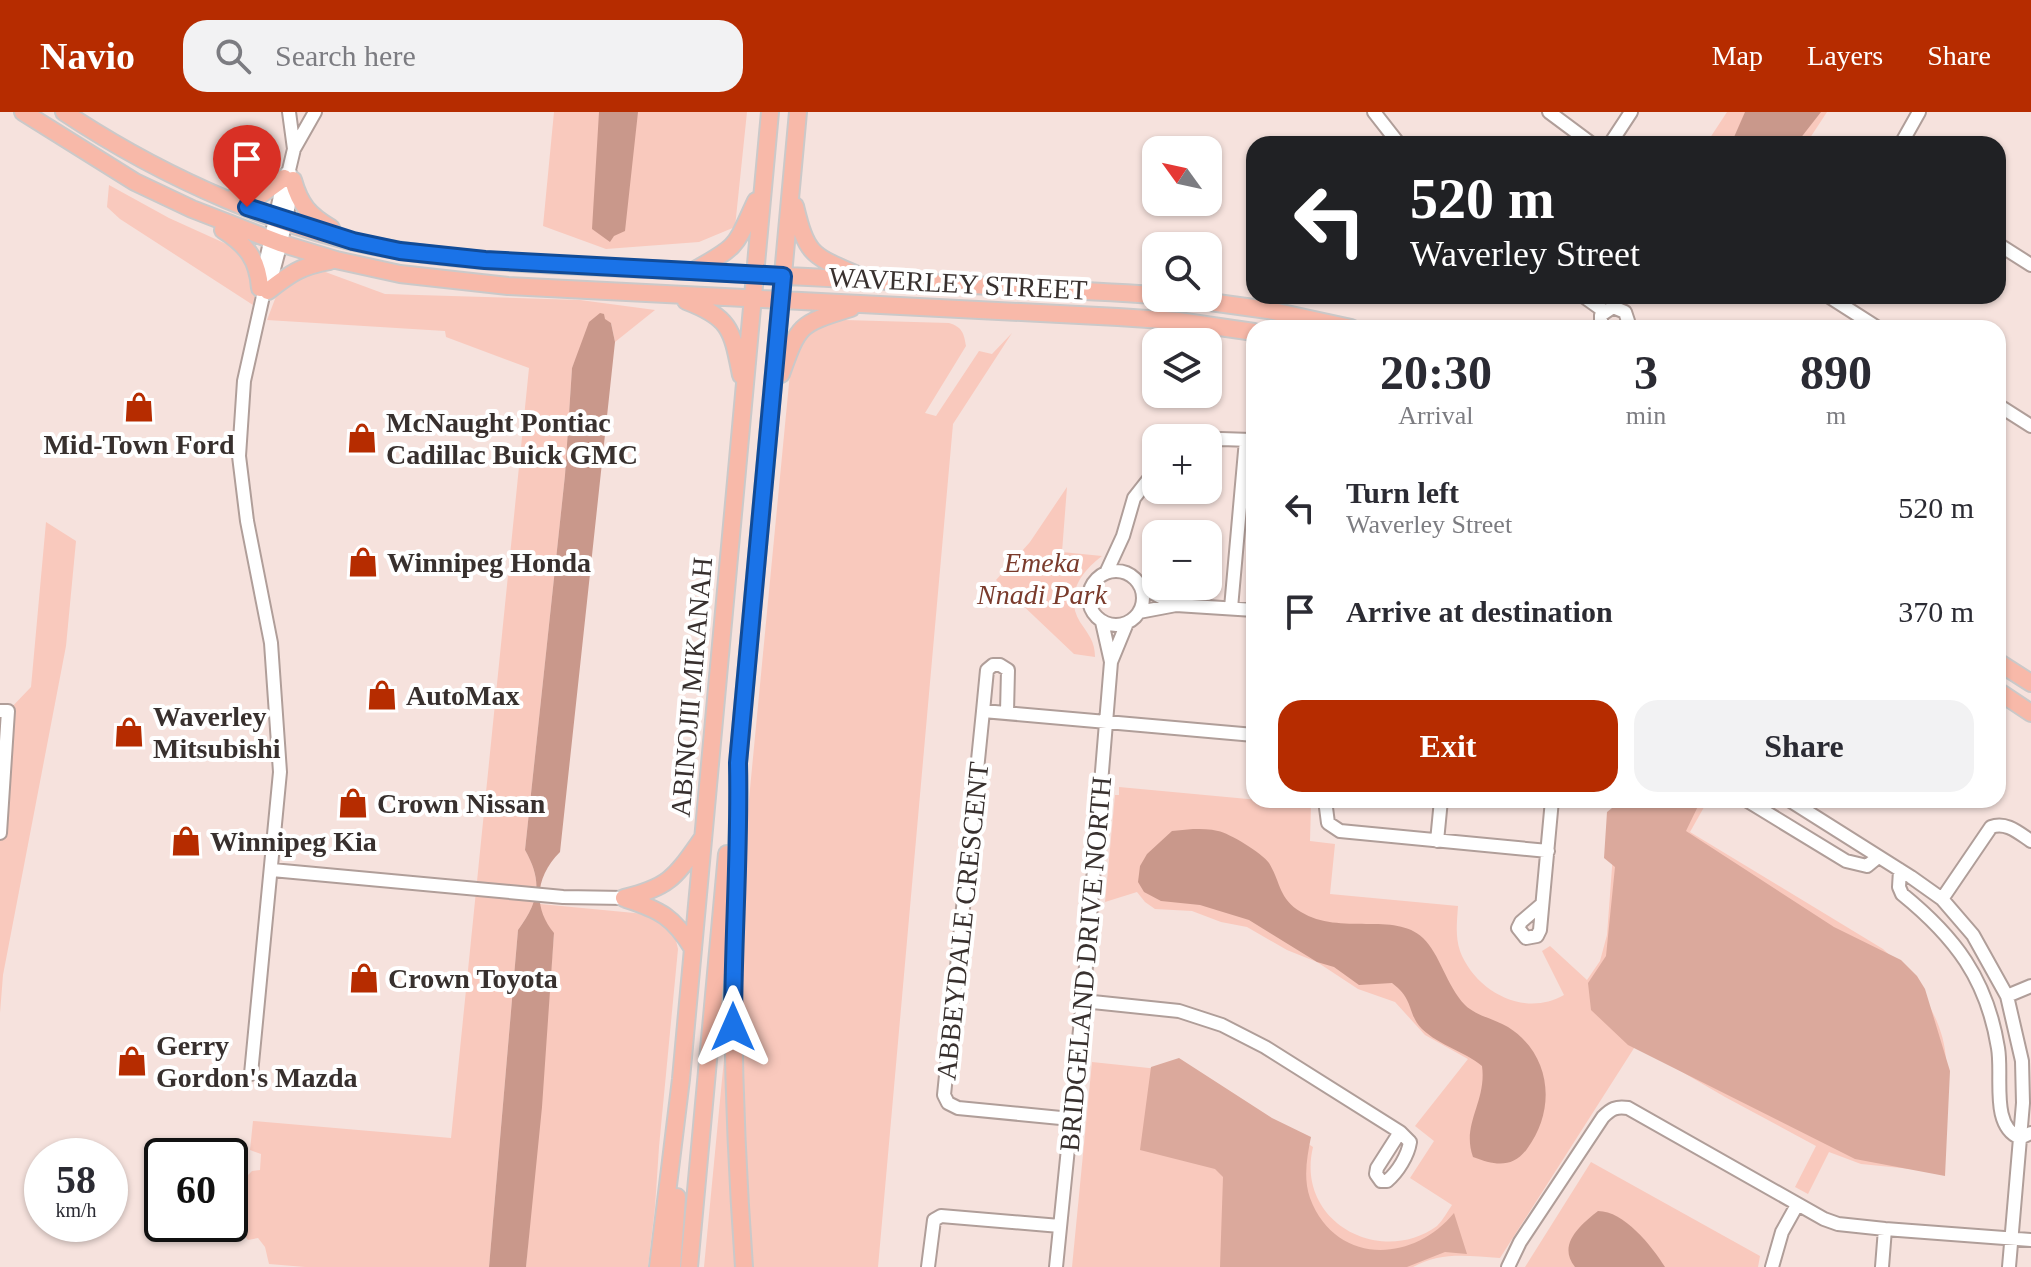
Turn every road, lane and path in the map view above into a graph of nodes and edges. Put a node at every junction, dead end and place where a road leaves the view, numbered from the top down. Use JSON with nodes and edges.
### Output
{"nodes":[{"id":1,"x":23,"y":112,"type":"edge"},
{"id":2,"x":64,"y":112,"type":"edge"},
{"id":3,"x":289,"y":112,"type":"edge"},
{"id":4,"x":315,"y":112,"type":"edge"},
{"id":5,"x":770,"y":112,"type":"edge"},
{"id":6,"x":798,"y":112,"type":"edge"},
{"id":7,"x":1374,"y":112,"type":"edge"},
{"id":8,"x":1549,"y":112,"type":"edge"},
{"id":9,"x":1631,"y":112,"type":"edge"},
{"id":10,"x":1919,"y":112,"type":"edge"},
{"id":11,"x":1393,"y":136,"type":"edge"},
{"id":12,"x":1581,"y":136,"type":"edge"},
{"id":13,"x":1615,"y":136,"type":"edge"},
{"id":14,"x":1906,"y":136,"type":"edge"},
{"id":15,"x":294,"y":149,"type":"junction"},
{"id":16,"x":289,"y":176,"type":"junction"},
{"id":17,"x":764,"y":185,"type":"junction"},
{"id":18,"x":791,"y":189,"type":"junction"},
{"id":19,"x":227,"y":199,"type":"junction"},
{"id":20,"x":192,"y":209,"type":"junction"},
{"id":21,"x":280,"y":219,"type":"junction"},
{"id":22,"x":353,"y":241,"type":"junction"},
{"id":23,"x":275,"y":242,"type":"junction"},
{"id":24,"x":2006,"y":249,"type":"edge"},
{"id":25,"x":336,"y":260,"type":"junction"},
{"id":26,"x":2031,"y":265,"type":"edge"},
{"id":27,"x":693,"y":271,"type":"junction"},
{"id":28,"x":755,"y":275,"type":"junction"},
{"id":29,"x":783,"y":276,"type":"junction"},
{"id":30,"x":867,"y":280,"type":"junction"},
{"id":31,"x":264,"y":292,"type":"junction"},
{"id":32,"x":672,"y":294,"type":"junction"},
{"id":33,"x":1142,"y":294,"type":"edge"},
{"id":34,"x":753,"y":299,"type":"junction"},
{"id":35,"x":781,"y":300,"type":"junction"},
{"id":36,"x":866,"y":304,"type":"junction"},
{"id":37,"x":1222,"y":304,"type":"edge"},
{"id":38,"x":1594,"y":304,"type":"edge"},
{"id":39,"x":1840,"y":304,"type":"edge"},
{"id":40,"x":1604,"y":311,"type":"junction"},
{"id":41,"x":1317,"y":320,"type":"edge"},
{"id":42,"x":1600,"y":320,"type":"edge"},
{"id":43,"x":1627,"y":320,"type":"edge"},
{"id":44,"x":1866,"y":320,"type":"edge"},
{"id":45,"x":1246,"y":331,"type":"edge"},
{"id":46,"x":744,"y":393,"type":"junction"},
{"id":47,"x":772,"y":398,"type":"junction"},
{"id":48,"x":2006,"y":410,"type":"edge"},
{"id":49,"x":2031,"y":426,"type":"edge"},
{"id":50,"x":1246,"y":440,"type":"edge"},
{"id":51,"x":1222,"y":441,"type":"edge"},
{"id":52,"x":1246,"y":475,"type":"edge"},
{"id":53,"x":1142,"y":488,"type":"edge"},
{"id":54,"x":1123,"y":536,"type":"junction"},
{"id":55,"x":1106,"y":573,"type":"junction"},
{"id":56,"x":1129,"y":574,"type":"junction"},
{"id":57,"x":1141,"y":587,"type":"junction"},
{"id":58,"x":1176,"y":605,"type":"junction"},
{"id":59,"x":1231,"y":608,"type":"junction"},
{"id":60,"x":1246,"y":609,"type":"edge"},
{"id":61,"x":1139,"y":612,"type":"junction"},
{"id":62,"x":1102,"y":622,"type":"junction"},
{"id":63,"x":1127,"y":623,"type":"junction"},
{"id":64,"x":1111,"y":662,"type":"junction"},
{"id":65,"x":2006,"y":667,"type":"edge"},
{"id":66,"x":2031,"y":683,"type":"edge"},
{"id":67,"x":2006,"y":696,"type":"edge"},
{"id":68,"x":0,"y":711,"type":"edge"},
{"id":69,"x":983,"y":711,"type":"junction"},
{"id":70,"x":1007,"y":712,"type":"junction"},
{"id":71,"x":2031,"y":713,"type":"edge"},
{"id":72,"x":1107,"y":722,"type":"junction"},
{"id":73,"x":1246,"y":734,"type":"edge"},
{"id":74,"x":738,"y":763,"type":"junction"},
{"id":75,"x":1326,"y":808,"type":"edge"},
{"id":76,"x":1440,"y":808,"type":"edge"},
{"id":77,"x":1551,"y":808,"type":"edge"},
{"id":78,"x":1759,"y":808,"type":"edge"},
{"id":79,"x":1801,"y":808,"type":"edge"},
{"id":80,"x":0,"y":833,"type":"edge"},
{"id":81,"x":703,"y":838,"type":"junction"},
{"id":82,"x":1437,"y":841,"type":"junction"},
{"id":83,"x":2031,"y":841,"type":"edge"},
{"id":84,"x":1548,"y":851,"type":"junction"},
{"id":85,"x":1878,"y":857,"type":"junction"},
{"id":86,"x":272,"y":870,"type":"junction"},
{"id":87,"x":1900,"y":870,"type":"junction"},
{"id":88,"x":624,"y":898,"type":"junction"},
{"id":89,"x":1942,"y":899,"type":"junction"},
{"id":90,"x":1542,"y":904,"type":"dead end"},
{"id":91,"x":693,"y":949,"type":"junction"},
{"id":92,"x":2031,"y":986,"type":"edge"},
{"id":93,"x":2007,"y":996,"type":"junction"},
{"id":94,"x":1083,"y":1001,"type":"junction"},
{"id":95,"x":2026,"y":1066,"type":"edge"},
{"id":96,"x":251,"y":1074,"type":"dead end"},
{"id":97,"x":677,"y":1107,"type":"junction"},
{"id":98,"x":1071,"y":1119,"type":"junction"},
{"id":99,"x":1400,"y":1132,"type":"dead end"},
{"id":100,"x":2026,"y":1135,"type":"edge"},
{"id":101,"x":1797,"y":1205,"type":"junction"},
{"id":102,"x":1060,"y":1226,"type":"junction"},
{"id":103,"x":1885,"y":1229,"type":"junction"},
{"id":104,"x":2012,"y":1239,"type":"junction"},
{"id":105,"x":2031,"y":1240,"type":"edge"},
{"id":106,"x":658,"y":1267,"type":"edge"},
{"id":107,"x":672,"y":1267,"type":"edge"},
{"id":108,"x":689,"y":1267,"type":"edge"},
{"id":109,"x":744,"y":1267,"type":"edge"},
{"id":110,"x":928,"y":1267,"type":"edge"},
{"id":111,"x":1056,"y":1267,"type":"edge"},
{"id":112,"x":1508,"y":1267,"type":"edge"},
{"id":113,"x":1772,"y":1267,"type":"edge"},
{"id":114,"x":1882,"y":1267,"type":"edge"},
{"id":115,"x":2009,"y":1267,"type":"edge"}],
"edges":[{"from":1,"to":20,"type":"main road","name":"WAVERLEY STREET"},
{"from":2,"to":19,"type":"main road","name":"WAVERLEY STREET"},
{"from":3,"to":15,"type":"street"},
{"from":4,"to":15,"type":"street"},
{"from":5,"to":17,"type":"main road","name":"ABINOJII MIKANAH"},
{"from":6,"to":18,"type":"main road","name":"ABINOJII MIKANAH"},
{"from":7,"to":11,"type":"street"},
{"from":8,"to":12,"type":"street"},
{"from":9,"to":13,"type":"street"},
{"from":10,"to":14,"type":"street"},
{"from":15,"to":16,"type":"street"},
{"from":16,"to":19,"type":"main road"},
{"from":16,"to":21,"type":"street"},
{"from":16,"to":22,"type":"main road"},
{"from":17,"to":27,"type":"main road"},
{"from":17,"to":28,"type":"main road","name":"ABINOJII MIKANAH"},
{"from":18,"to":29,"type":"main road","name":"ABINOJII MIKANAH"},
{"from":18,"to":30,"type":"main road"},
{"from":19,"to":21,"type":"main road","name":"WAVERLEY STREET"},
{"from":20,"to":23,"type":"main road","name":"WAVERLEY STREET"},
{"from":20,"to":31,"type":"main road"},
{"from":21,"to":22,"type":"main road","name":"WAVERLEY STREET"},
{"from":21,"to":23,"type":"street"},
{"from":22,"to":27,"type":"main road","name":"WAVERLEY STREET"},
{"from":23,"to":25,"type":"main road","name":"WAVERLEY STREET"},
{"from":23,"to":31,"type":"street"},
{"from":24,"to":26,"type":"street"},
{"from":25,"to":31,"type":"main road"},
{"from":25,"to":32,"type":"main road","name":"WAVERLEY STREET"},
{"from":27,"to":28,"type":"main road","name":"WAVERLEY STREET"},
{"from":28,"to":29,"type":"main road","name":"WAVERLEY STREET"},
{"from":28,"to":34,"type":"main road","name":"ABINOJII MIKANAH"},
{"from":29,"to":30,"type":"main road","name":"WAVERLEY STREET"},
{"from":29,"to":35,"type":"main road","name":"ABINOJII MIKANAH"},
{"from":30,"to":33,"type":"main road","name":"WAVERLEY STREET"},
{"from":31,"to":86,"type":"street"},
{"from":32,"to":34,"type":"main road","name":"WAVERLEY STREET"},
{"from":32,"to":46,"type":"main road"},
{"from":34,"to":35,"type":"main road","name":"WAVERLEY STREET"},
{"from":34,"to":46,"type":"main road","name":"ABINOJII MIKANAH"},
{"from":35,"to":36,"type":"main road","name":"WAVERLEY STREET"},
{"from":35,"to":47,"type":"main road","name":"ABINOJII MIKANAH"},
{"from":36,"to":45,"type":"main road","name":"WAVERLEY STREET"},
{"from":36,"to":47,"type":"main road"},
{"from":37,"to":41,"type":"main road"},
{"from":38,"to":40,"type":"street"},
{"from":39,"to":44,"type":"street"},
{"from":40,"to":42,"type":"street"},
{"from":40,"to":43,"type":"street"},
{"from":46,"to":81,"type":"main road","name":"ABINOJII MIKANAH"},
{"from":47,"to":74,"type":"main road","name":"ABINOJII MIKANAH"},
{"from":48,"to":49,"type":"street"},
{"from":50,"to":51,"type":"street"},
{"from":52,"to":59,"type":"street"},
{"from":53,"to":54,"type":"street"},
{"from":54,"to":55,"type":"street"},
{"from":54,"to":56,"type":"street"},
{"from":55,"to":56,"type":"street"},
{"from":55,"to":62,"type":"street"},
{"from":56,"to":57,"type":"street"},
{"from":57,"to":58,"type":"street"},
{"from":57,"to":61,"type":"street"},
{"from":58,"to":59,"type":"street"},
{"from":58,"to":61,"type":"street"},
{"from":59,"to":60,"type":"street"},
{"from":61,"to":63,"type":"street"},
{"from":62,"to":63,"type":"street"},
{"from":62,"to":64,"type":"street","name":"BRIDGELAND DRIVE NORTH"},
{"from":63,"to":64,"type":"street","name":"BRIDGELAND DRIVE NORTH"},
{"from":64,"to":72,"type":"street","name":"BRIDGELAND DRIVE NORTH"},
{"from":65,"to":66,"type":"main road"},
{"from":67,"to":71,"type":"main road"},
{"from":68,"to":80,"type":"street"},
{"from":69,"to":70,"type":"street"},
{"from":69,"to":70,"type":"street","name":"ABBEYDALE CRESCENT"},
{"from":69,"to":98,"type":"street","name":"ABBEYDALE CRESCENT"},
{"from":70,"to":72,"type":"street"},
{"from":72,"to":73,"type":"street"},
{"from":72,"to":94,"type":"street","name":"BRIDGELAND DRIVE NORTH"},
{"from":74,"to":108,"type":"main road"},
{"from":74,"to":109,"type":"main road","name":"ABINOJII MIKANAH"},
{"from":75,"to":82,"type":"street"},
{"from":76,"to":82,"type":"street"},
{"from":77,"to":84,"type":"street"},
{"from":78,"to":85,"type":"street"},
{"from":79,"to":85,"type":"street"},
{"from":81,"to":88,"type":"main road"},
{"from":81,"to":91,"type":"main road","name":"ABINOJII MIKANAH"},
{"from":82,"to":84,"type":"street"},
{"from":83,"to":89,"type":"street"},
{"from":84,"to":90,"type":"street"},
{"from":85,"to":87,"type":"street"},
{"from":86,"to":88,"type":"street"},
{"from":86,"to":96,"type":"street"},
{"from":87,"to":89,"type":"street"},
{"from":87,"to":100,"type":"street"},
{"from":88,"to":91,"type":"main road"},
{"from":89,"to":93,"type":"street"},
{"from":91,"to":97,"type":"main road","name":"ABINOJII MIKANAH"},
{"from":92,"to":93,"type":"street"},
{"from":93,"to":95,"type":"street"},
{"from":94,"to":98,"type":"street","name":"BRIDGELAND DRIVE NORTH"},
{"from":94,"to":99,"type":"street"},
{"from":95,"to":100,"type":"street"},
{"from":97,"to":106,"type":"main road","name":"ABINOJII MIKANAH"},
{"from":97,"to":107,"type":"main road"},
{"from":98,"to":102,"type":"street","name":"BRIDGELAND DRIVE NORTH"},
{"from":100,"to":104,"type":"street"},
{"from":101,"to":103,"type":"street"},
{"from":101,"to":112,"type":"street"},
{"from":101,"to":113,"type":"street"},
{"from":102,"to":110,"type":"street"},
{"from":102,"to":111,"type":"street","name":"BRIDGELAND DRIVE NORTH"},
{"from":103,"to":104,"type":"street"},
{"from":103,"to":114,"type":"street"},
{"from":104,"to":105,"type":"street"},
{"from":104,"to":115,"type":"street"}]}
